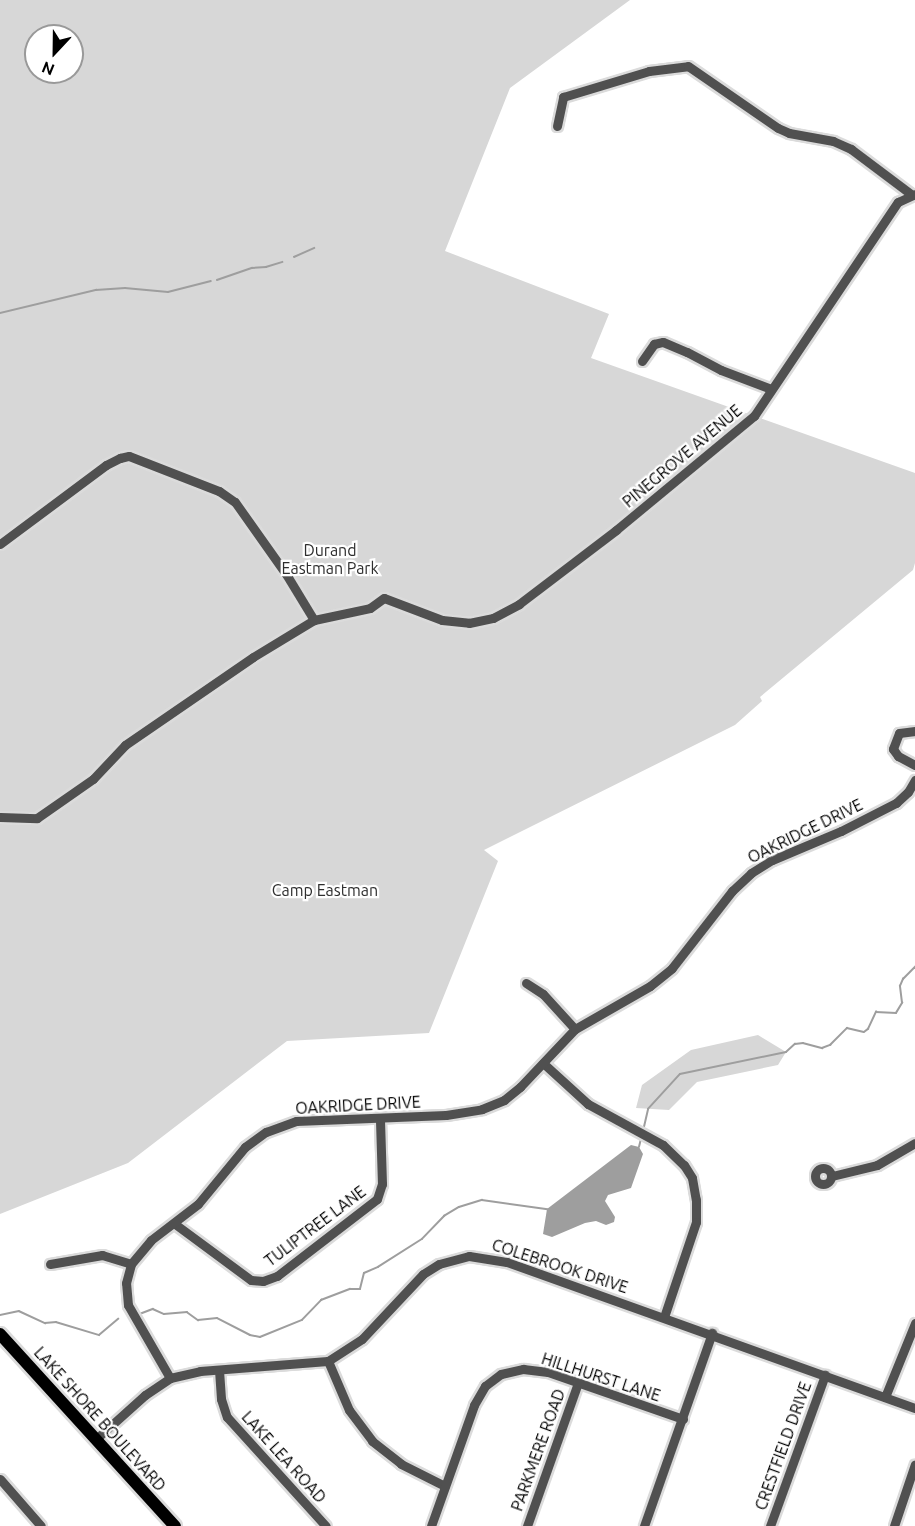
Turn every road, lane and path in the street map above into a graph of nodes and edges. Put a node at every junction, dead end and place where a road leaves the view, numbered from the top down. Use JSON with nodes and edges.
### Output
{"nodes":[{"id":1,"x":557,"y":126,"type":"dead end"},
{"id":2,"x":914,"y":195,"type":"edge"},
{"id":3,"x":642,"y":361,"type":"dead end"},
{"id":4,"x":771,"y":389,"type":"junction"},
{"id":5,"x":0,"y":544,"type":"edge"},
{"id":6,"x":314,"y":620,"type":"junction"},
{"id":7,"x":915,"y":731,"type":"edge"},
{"id":8,"x":915,"y":765,"type":"edge"},
{"id":9,"x":915,"y":780,"type":"edge"},
{"id":10,"x":0,"y":817,"type":"edge"},
{"id":11,"x":526,"y":983,"type":"dead end"},
{"id":12,"x":575,"y":1029,"type":"junction"},
{"id":13,"x":543,"y":1063,"type":"junction"},
{"id":14,"x":380,"y":1119,"type":"junction"},
{"id":15,"x":915,"y":1143,"type":"edge"},
{"id":16,"x":832,"y":1176,"type":"dead end"},
{"id":17,"x":175,"y":1224,"type":"junction"},
{"id":18,"x":50,"y":1264,"type":"dead end"},
{"id":19,"x":131,"y":1264,"type":"junction"},
{"id":20,"x":664,"y":1317,"type":"junction"},
{"id":21,"x":915,"y":1323,"type":"edge"},
{"id":22,"x":712,"y":1333,"type":"junction"},
{"id":23,"x":0,"y":1334,"type":"edge"},
{"id":24,"x":328,"y":1360,"type":"junction"},
{"id":25,"x":219,"y":1370,"type":"junction"},
{"id":26,"x":825,"y":1376,"type":"junction"},
{"id":27,"x":170,"y":1378,"type":"junction"},
{"id":28,"x":578,"y":1383,"type":"junction"},
{"id":29,"x":885,"y":1397,"type":"junction"},
{"id":30,"x":915,"y":1408,"type":"edge"},
{"id":31,"x":683,"y":1419,"type":"junction"},
{"id":32,"x":96,"y":1439,"type":"junction"},
{"id":33,"x":915,"y":1464,"type":"edge"},
{"id":34,"x":0,"y":1479,"type":"edge"},
{"id":35,"x":445,"y":1486,"type":"junction"},
{"id":36,"x":41,"y":1526,"type":"edge"},
{"id":37,"x":175,"y":1526,"type":"edge"},
{"id":38,"x":326,"y":1526,"type":"edge"},
{"id":39,"x":431,"y":1526,"type":"edge"},
{"id":40,"x":526,"y":1526,"type":"edge"},
{"id":41,"x":644,"y":1526,"type":"edge"},
{"id":42,"x":770,"y":1526,"type":"edge"},
{"id":43,"x":894,"y":1526,"type":"edge"}],
"edges":[{"from":1,"to":2,"type":"street"},
{"from":2,"to":4,"type":"street","name":"PINEGROVE AVENUE"},
{"from":3,"to":4,"type":"street"},
{"from":4,"to":6,"type":"street","name":"PINEGROVE AVENUE"},
{"from":5,"to":6,"type":"street"},
{"from":6,"to":10,"type":"street"},
{"from":7,"to":8,"type":"street"},
{"from":9,"to":12,"type":"street","name":"OAKRIDGE DRIVE"},
{"from":11,"to":12,"type":"street"},
{"from":12,"to":13,"type":"street","name":"OAKRIDGE DRIVE"},
{"from":13,"to":14,"type":"street","name":"OAKRIDGE DRIVE"},
{"from":13,"to":20,"type":"street"},
{"from":14,"to":17,"type":"street","name":"OAKRIDGE DRIVE"},
{"from":14,"to":17,"type":"street","name":"TULIPTREE LANE"},
{"from":15,"to":16,"type":"street"},
{"from":17,"to":19,"type":"street","name":"OAKRIDGE DRIVE"},
{"from":18,"to":19,"type":"street"},
{"from":19,"to":27,"type":"street"},
{"from":20,"to":22,"type":"street","name":"COLEBROOK DRIVE"},
{"from":20,"to":24,"type":"street","name":"COLEBROOK DRIVE"},
{"from":21,"to":29,"type":"street"},
{"from":22,"to":26,"type":"street","name":"COLEBROOK DRIVE"},
{"from":22,"to":31,"type":"street"},
{"from":23,"to":32,"type":"main road","name":"LAKE SHORE BOULEVARD"},
{"from":24,"to":25,"type":"street","name":"COLEBROOK DRIVE"},
{"from":24,"to":35,"type":"street"},
{"from":25,"to":27,"type":"street","name":"COLEBROOK DRIVE"},
{"from":25,"to":38,"type":"street","name":"LAKE LEA ROAD"},
{"from":26,"to":29,"type":"street","name":"COLEBROOK DRIVE"},
{"from":26,"to":42,"type":"street","name":"CRESTFIELD DRIVE"},
{"from":27,"to":32,"type":"street","name":"COLEBROOK DRIVE"},
{"from":28,"to":31,"type":"street","name":"HILLHURST LANE"},
{"from":28,"to":35,"type":"street","name":"HILLHURST LANE"},
{"from":28,"to":40,"type":"street","name":"PARKMERE ROAD"},
{"from":29,"to":30,"type":"street","name":"COLEBROOK DRIVE"},
{"from":31,"to":41,"type":"street"},
{"from":32,"to":37,"type":"main road","name":"LAKE SHORE BOULEVARD"},
{"from":33,"to":43,"type":"street"},
{"from":34,"to":36,"type":"street"},
{"from":35,"to":39,"type":"street","name":"HILLHURST LANE"}]}
